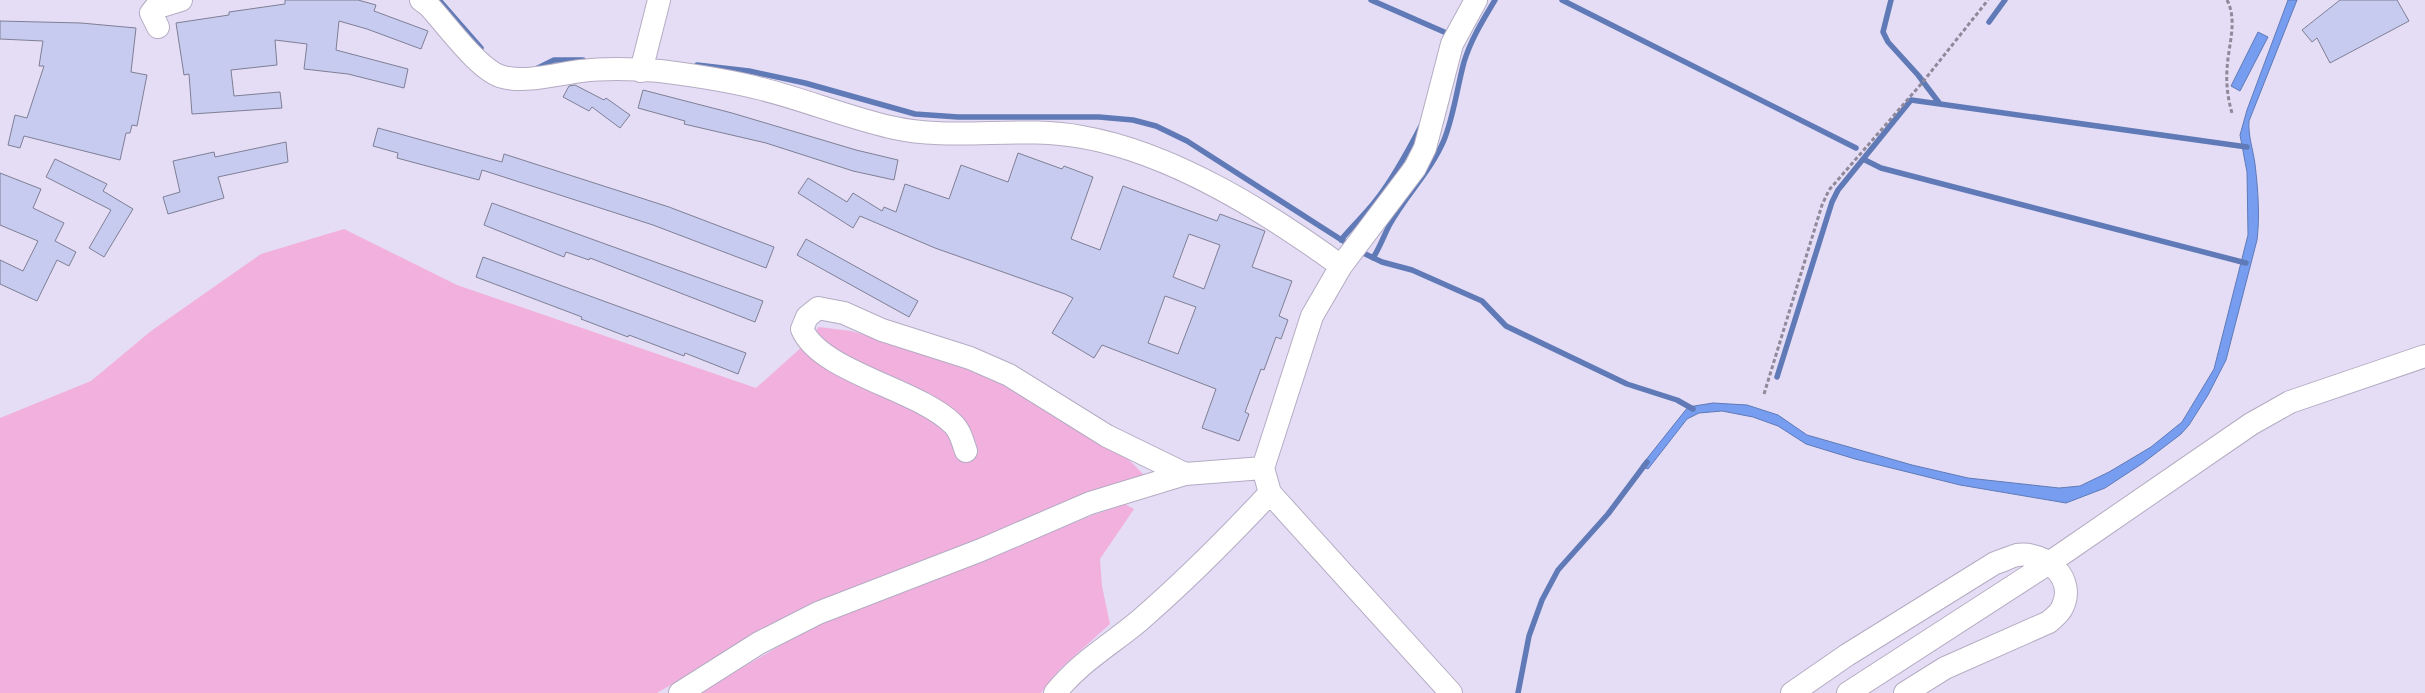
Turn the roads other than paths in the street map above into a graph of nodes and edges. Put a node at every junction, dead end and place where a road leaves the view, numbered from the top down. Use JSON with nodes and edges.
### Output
{"nodes":[{"id":1,"x":181,"y":0,"type":"edge"},
{"id":2,"x":421,"y":0,"type":"edge"},
{"id":3,"x":659,"y":0,"type":"edge"},
{"id":4,"x":1476,"y":0,"type":"edge"},
{"id":5,"x":158,"y":27,"type":"dead end"},
{"id":6,"x":642,"y":64,"type":"junction"},
{"id":7,"x":1349,"y":255,"type":"junction"},
{"id":8,"x":2425,"y":356,"type":"edge"},
{"id":9,"x":966,"y":452,"type":"dead end"},
{"id":10,"x":1263,"y":468,"type":"junction"},
{"id":11,"x":1185,"y":474,"type":"junction"},
{"id":12,"x":1270,"y":493,"type":"junction"},
{"id":13,"x":2049,"y":563,"type":"junction"},
{"id":14,"x":680,"y":693,"type":"edge"},
{"id":15,"x":1055,"y":693,"type":"edge"},
{"id":16,"x":1451,"y":693,"type":"edge"},
{"id":17,"x":1792,"y":693,"type":"edge"},
{"id":18,"x":1848,"y":693,"type":"edge"},
{"id":19,"x":1905,"y":693,"type":"edge"}],
"edges":[{"from":1,"to":5,"type":"street"},
{"from":2,"to":6,"type":"street"},
{"from":3,"to":6,"type":"street"},
{"from":4,"to":7,"type":"street"},
{"from":6,"to":7,"type":"street"},
{"from":7,"to":10,"type":"street"},
{"from":8,"to":13,"type":"street"},
{"from":9,"to":11,"type":"street"},
{"from":10,"to":11,"type":"street"},
{"from":10,"to":12,"type":"street"},
{"from":11,"to":14,"type":"street"},
{"from":12,"to":15,"type":"street"},
{"from":12,"to":16,"type":"street"},
{"from":13,"to":17,"type":"street"},
{"from":13,"to":18,"type":"street"},
{"from":13,"to":19,"type":"street"}]}
